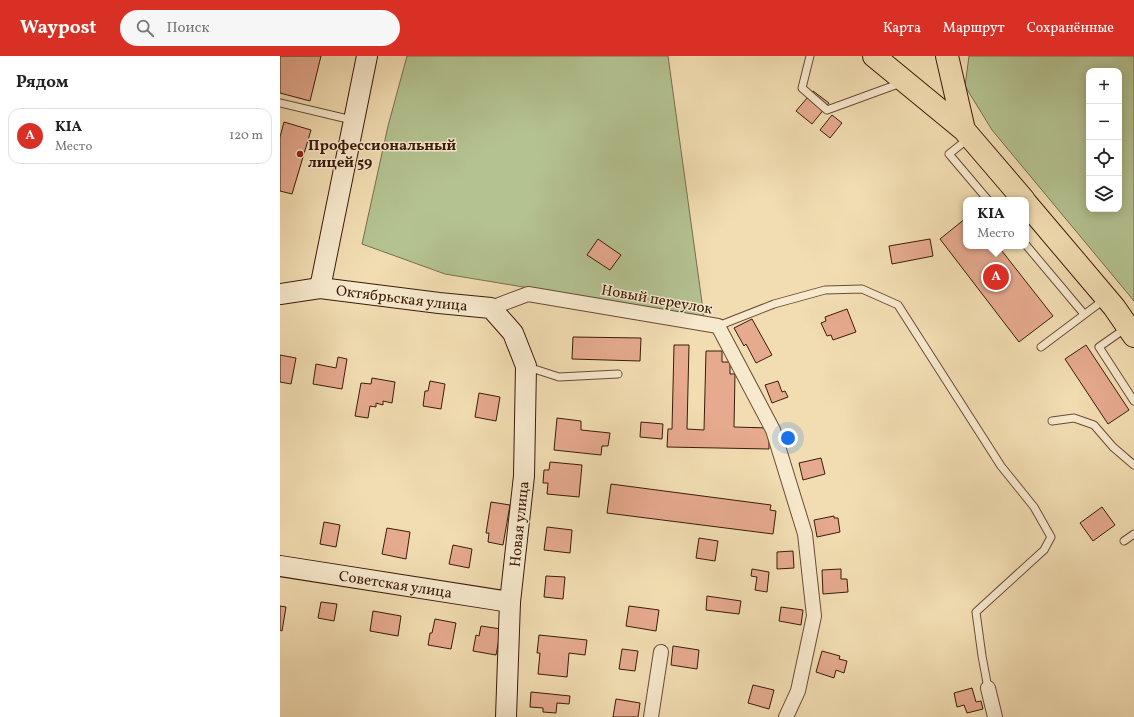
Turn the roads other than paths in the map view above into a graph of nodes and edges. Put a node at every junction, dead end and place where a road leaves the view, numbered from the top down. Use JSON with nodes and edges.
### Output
{"nodes":[{"id":1,"x":367,"y":56,"type":"edge"},
{"id":2,"x":810,"y":56,"type":"edge"},
{"id":3,"x":874,"y":56,"type":"edge"},
{"id":4,"x":947,"y":56,"type":"edge"},
{"id":5,"x":904,"y":82,"type":"junction"},
{"id":6,"x":280,"y":103,"type":"edge"},
{"id":7,"x":353,"y":120,"type":"junction"},
{"id":8,"x":967,"y":133,"type":"junction"},
{"id":9,"x":985,"y":197,"type":"edge"},
{"id":10,"x":1021,"y":197,"type":"edge"},
{"id":11,"x":1029,"y":207,"type":"edge"},
{"id":12,"x":1029,"y":249,"type":"edge"},
{"id":13,"x":320,"y":288,"type":"junction"},
{"id":14,"x":280,"y":294,"type":"edge"},
{"id":15,"x":1106,"y":298,"type":"junction"},
{"id":16,"x":491,"y":308,"type":"junction"},
{"id":17,"x":1084,"y":314,"type":"junction"},
{"id":18,"x":718,"y":326,"type":"junction"},
{"id":19,"x":1131,"y":332,"type":"edge"},
{"id":20,"x":1041,"y":347,"type":"dead end"},
{"id":21,"x":526,"y":366,"type":"junction"},
{"id":22,"x":618,"y":374,"type":"dead end"},
{"id":23,"x":1134,"y":401,"type":"edge"},
{"id":24,"x":1052,"y":421,"type":"dead end"},
{"id":25,"x":1134,"y":465,"type":"edge"},
{"id":26,"x":1134,"y":534,"type":"edge"},
{"id":27,"x":1124,"y":541,"type":"dead end"},
{"id":28,"x":280,"y":566,"type":"edge"},
{"id":29,"x":510,"y":602,"type":"junction"},
{"id":30,"x":661,"y":652,"type":"dead end"},
{"id":31,"x":988,"y":688,"type":"joint"},
{"id":32,"x":506,"y":717,"type":"edge"},
{"id":33,"x":651,"y":717,"type":"edge"},
{"id":34,"x":786,"y":717,"type":"edge"},
{"id":35,"x":995,"y":717,"type":"edge"}],
"edges":[{"from":1,"to":7,"type":"street"},
{"from":2,"to":5,"type":"lane"},
{"from":3,"to":5,"type":"main road"},
{"from":4,"to":8,"type":"main road"},
{"from":5,"to":8,"type":"main road"},
{"from":6,"to":7,"type":"lane"},
{"from":7,"to":13,"type":"street"},
{"from":8,"to":9,"type":"lane"},
{"from":8,"to":10,"type":"main road"},
{"from":11,"to":15,"type":"main road"},
{"from":12,"to":17,"type":"lane"},
{"from":13,"to":14,"type":"street","name":"Октябрьская улица"},
{"from":13,"to":16,"type":"street","name":"Октябрьская улица"},
{"from":15,"to":17,"type":"lane"},
{"from":15,"to":19,"type":"main road"},
{"from":16,"to":18,"type":"street","name":"Новый переулок"},
{"from":16,"to":21,"type":"street","name":"Новая улица"},
{"from":17,"to":20,"type":"lane"},
{"from":18,"to":31,"type":"lane"},
{"from":18,"to":34,"type":"street","name":"Новый переулок"},
{"from":19,"to":23,"type":"lane"},
{"from":21,"to":22,"type":"lane"},
{"from":21,"to":29,"type":"street","name":"Новая улица"},
{"from":24,"to":25,"type":"lane"},
{"from":26,"to":27,"type":"lane"},
{"from":28,"to":29,"type":"street","name":"Советская улица"},
{"from":29,"to":32,"type":"street","name":"Новая улица"},
{"from":30,"to":33,"type":"street"},
{"from":31,"to":35,"type":"street"}]}
